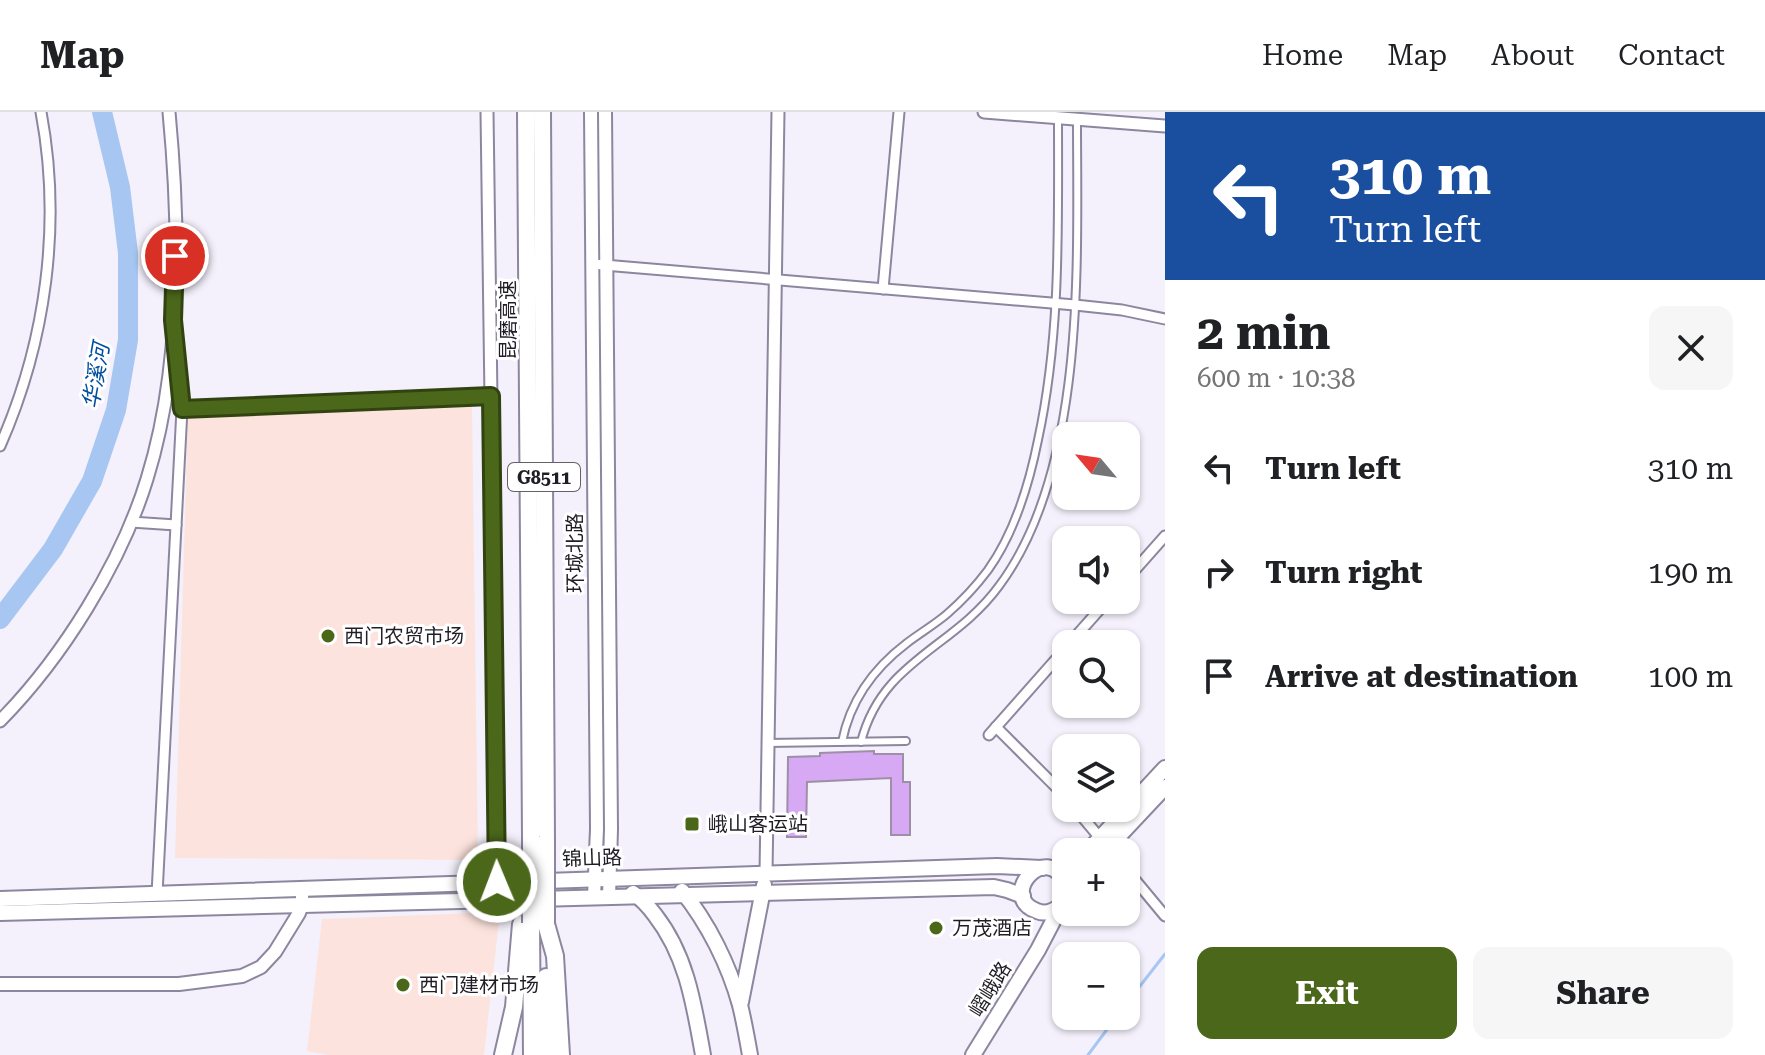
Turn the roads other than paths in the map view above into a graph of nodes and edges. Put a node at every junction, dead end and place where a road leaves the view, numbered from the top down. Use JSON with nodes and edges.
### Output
{"nodes":[{"id":1,"x":41,"y":112,"type":"edge"},
{"id":2,"x":169,"y":112,"type":"edge"},
{"id":3,"x":487,"y":112,"type":"edge"},
{"id":4,"x":526,"y":112,"type":"edge"},
{"id":5,"x":542,"y":112,"type":"edge"},
{"id":6,"x":591,"y":112,"type":"edge"},
{"id":7,"x":605,"y":112,"type":"edge"},
{"id":8,"x":778,"y":112,"type":"edge"},
{"id":9,"x":899,"y":112,"type":"edge"},
{"id":10,"x":984,"y":112,"type":"edge"},
{"id":11,"x":1060,"y":116,"type":"edge"},
{"id":12,"x":1077,"y":119,"type":"junction"},
{"id":13,"x":1165,"y":126,"type":"edge"},
{"id":14,"x":599,"y":264,"type":"junction"},
{"id":15,"x":774,"y":279,"type":"junction"},
{"id":16,"x":883,"y":289,"type":"junction"},
{"id":17,"x":1057,"y":304,"type":"junction"},
{"id":18,"x":1075,"y":305,"type":"junction"},
{"id":19,"x":1165,"y":319,"type":"edge"},
{"id":20,"x":173,"y":320,"type":"junction"},
{"id":21,"x":491,"y":396,"type":"junction"},
{"id":22,"x":182,"y":409,"type":"junction"},
{"id":23,"x":0,"y":446,"type":"edge"},
{"id":24,"x":131,"y":522,"type":"junction"},
{"id":25,"x":176,"y":525,"type":"junction"},
{"id":26,"x":1165,"y":536,"type":"edge"},
{"id":27,"x":1140,"y":564,"type":"edge"},
{"id":28,"x":1096,"y":614,"type":"edge"},
{"id":29,"x":1082,"y":630,"type":"edge"},
{"id":30,"x":1052,"y":664,"type":"edge"},
{"id":31,"x":0,"y":721,"type":"edge"},
{"id":32,"x":906,"y":741,"type":"dead end"},
{"id":33,"x":842,"y":742,"type":"junction"},
{"id":34,"x":861,"y":742,"type":"junction"},
{"id":35,"x":767,"y":743,"type":"junction"},
{"id":36,"x":1165,"y":768,"type":"edge"},
{"id":37,"x":1052,"y":785,"type":"edge"},
{"id":38,"x":1165,"y":787,"type":"edge"},
{"id":39,"x":1086,"y":822,"type":"edge"},
{"id":40,"x":533,"y":838,"type":"junction"},
{"id":41,"x":1099,"y":838,"type":"edge"},
{"id":42,"x":1113,"y":838,"type":"edge"},
{"id":43,"x":1115,"y":838,"type":"edge"},
{"id":44,"x":1042,"y":868,"type":"junction"},
{"id":45,"x":1052,"y":870,"type":"edge"},
{"id":46,"x":766,"y":873,"type":"junction"},
{"id":47,"x":669,"y":876,"type":"junction"},
{"id":48,"x":602,"y":878,"type":"junction"},
{"id":49,"x":497,"y":882,"type":"junction"},
{"id":50,"x":1140,"y":884,"type":"edge"},
{"id":51,"x":302,"y":888,"type":"junction"},
{"id":52,"x":762,"y":893,"type":"junction"},
{"id":53,"x":157,"y":894,"type":"junction"},
{"id":54,"x":686,"y":895,"type":"junction"},
{"id":55,"x":639,"y":896,"type":"junction"},
{"id":56,"x":602,"y":897,"type":"junction"},
{"id":57,"x":0,"y":899,"type":"edge"},
{"id":58,"x":498,"y":900,"type":"junction"},
{"id":59,"x":1026,"y":901,"type":"junction"},
{"id":60,"x":302,"y":905,"type":"junction"},
{"id":61,"x":1164,"y":910,"type":"edge"},
{"id":62,"x":1052,"y":911,"type":"edge"},
{"id":63,"x":0,"y":913,"type":"edge"},
{"id":64,"x":1052,"y":923,"type":"edge"},
{"id":65,"x":533,"y":924,"type":"junction"},
{"id":66,"x":1038,"y":950,"type":"junction"},
{"id":67,"x":0,"y":984,"type":"edge"},
{"id":68,"x":740,"y":1006,"type":"junction"},
{"id":69,"x":503,"y":1055,"type":"edge"},
{"id":70,"x":532,"y":1055,"type":"edge"},
{"id":71,"x":547,"y":1055,"type":"edge"},
{"id":72,"x":561,"y":1055,"type":"edge"},
{"id":73,"x":703,"y":1055,"type":"edge"},
{"id":74,"x":750,"y":1055,"type":"edge"},
{"id":75,"x":973,"y":1055,"type":"edge"}],
"edges":[{"from":1,"to":23,"type":"street"},
{"from":2,"to":20,"type":"street"},
{"from":3,"to":21,"type":"street"},
{"from":4,"to":40,"type":"highway","name":"昆磨高速","number":"G8511"},
{"from":5,"to":40,"type":"highway","name":"昆磨高速","number":"G8511"},
{"from":6,"to":14,"type":"main road","name":"环城北路"},
{"from":7,"to":14,"type":"main road","name":"环城北路"},
{"from":8,"to":15,"type":"street"},
{"from":9,"to":16,"type":"street"},
{"from":10,"to":11,"type":"street"},
{"from":11,"to":12,"type":"street"},
{"from":11,"to":17,"type":"street"},
{"from":12,"to":13,"type":"street"},
{"from":12,"to":18,"type":"street"},
{"from":14,"to":15,"type":"street"},
{"from":14,"to":48,"type":"main road","name":"环城北路"},
{"from":15,"to":16,"type":"street"},
{"from":15,"to":35,"type":"street"},
{"from":16,"to":17,"type":"street"},
{"from":17,"to":18,"type":"street"},
{"from":17,"to":33,"type":"street"},
{"from":18,"to":19,"type":"street"},
{"from":18,"to":34,"type":"street"},
{"from":20,"to":22,"type":"street"},
{"from":20,"to":24,"type":"street"},
{"from":21,"to":22,"type":"street"},
{"from":21,"to":49,"type":"street"},
{"from":22,"to":25,"type":"street"},
{"from":24,"to":25,"type":"street"},
{"from":24,"to":31,"type":"street"},
{"from":25,"to":53,"type":"street"},
{"from":26,"to":27,"type":"street"},
{"from":28,"to":29,"type":"street"},
{"from":30,"to":37,"type":"street"},
{"from":32,"to":34,"type":"street"},
{"from":33,"to":34,"type":"street"},
{"from":33,"to":35,"type":"street"},
{"from":35,"to":46,"type":"street"},
{"from":36,"to":42,"type":"highway"},
{"from":38,"to":43,"type":"highway"},
{"from":39,"to":41,"type":"street"},
{"from":40,"to":65,"type":"highway","name":"昆磨高速","number":"G8511","bridge":true},
{"from":40,"to":65,"type":"highway"},
{"from":44,"to":45,"type":"highway","name":"锦山路"},
{"from":44,"to":46,"type":"highway","name":"锦山路"},
{"from":44,"to":59,"type":"highway"},
{"from":46,"to":47,"type":"highway","name":"锦山路"},
{"from":46,"to":52,"type":"highway"},
{"from":47,"to":48,"type":"highway","name":"锦山路"},
{"from":47,"to":54,"type":"highway"},
{"from":48,"to":49,"type":"highway","name":"锦山路"},
{"from":48,"to":55,"type":"highway"},
{"from":48,"to":56,"type":"main road","name":"环城北路"},
{"from":49,"to":51,"type":"highway","name":"锦山路"},
{"from":49,"to":58,"type":"street"},
{"from":50,"to":61,"type":"street"},
{"from":51,"to":53,"type":"highway","name":"锦山路"},
{"from":51,"to":60,"type":"main road"},
{"from":52,"to":54,"type":"highway","name":"锦山路"},
{"from":52,"to":59,"type":"highway","name":"锦山路"},
{"from":52,"to":68,"type":"highway"},
{"from":53,"to":57,"type":"highway","name":"锦山路"},
{"from":54,"to":55,"type":"highway","name":"锦山路"},
{"from":54,"to":68,"type":"highway"},
{"from":55,"to":56,"type":"highway","name":"锦山路"},
{"from":55,"to":73,"type":"highway"},
{"from":56,"to":58,"type":"highway","name":"锦山路"},
{"from":58,"to":60,"type":"highway","name":"锦山路"},
{"from":59,"to":62,"type":"highway","name":"锦山路"},
{"from":59,"to":66,"type":"highway"},
{"from":60,"to":63,"type":"highway","name":"锦山路"},
{"from":60,"to":67,"type":"main road"},
{"from":64,"to":66,"type":"highway","name":"嶍峨路"},
{"from":65,"to":69,"type":"highway"},
{"from":65,"to":70,"type":"highway","name":"昆磨高速","number":"G8511"},
{"from":65,"to":71,"type":"highway","name":"昆磨高速","number":"G8511"},
{"from":65,"to":72,"type":"highway"},
{"from":66,"to":75,"type":"highway","name":"嶍峨路"},
{"from":68,"to":74,"type":"highway"}]}
